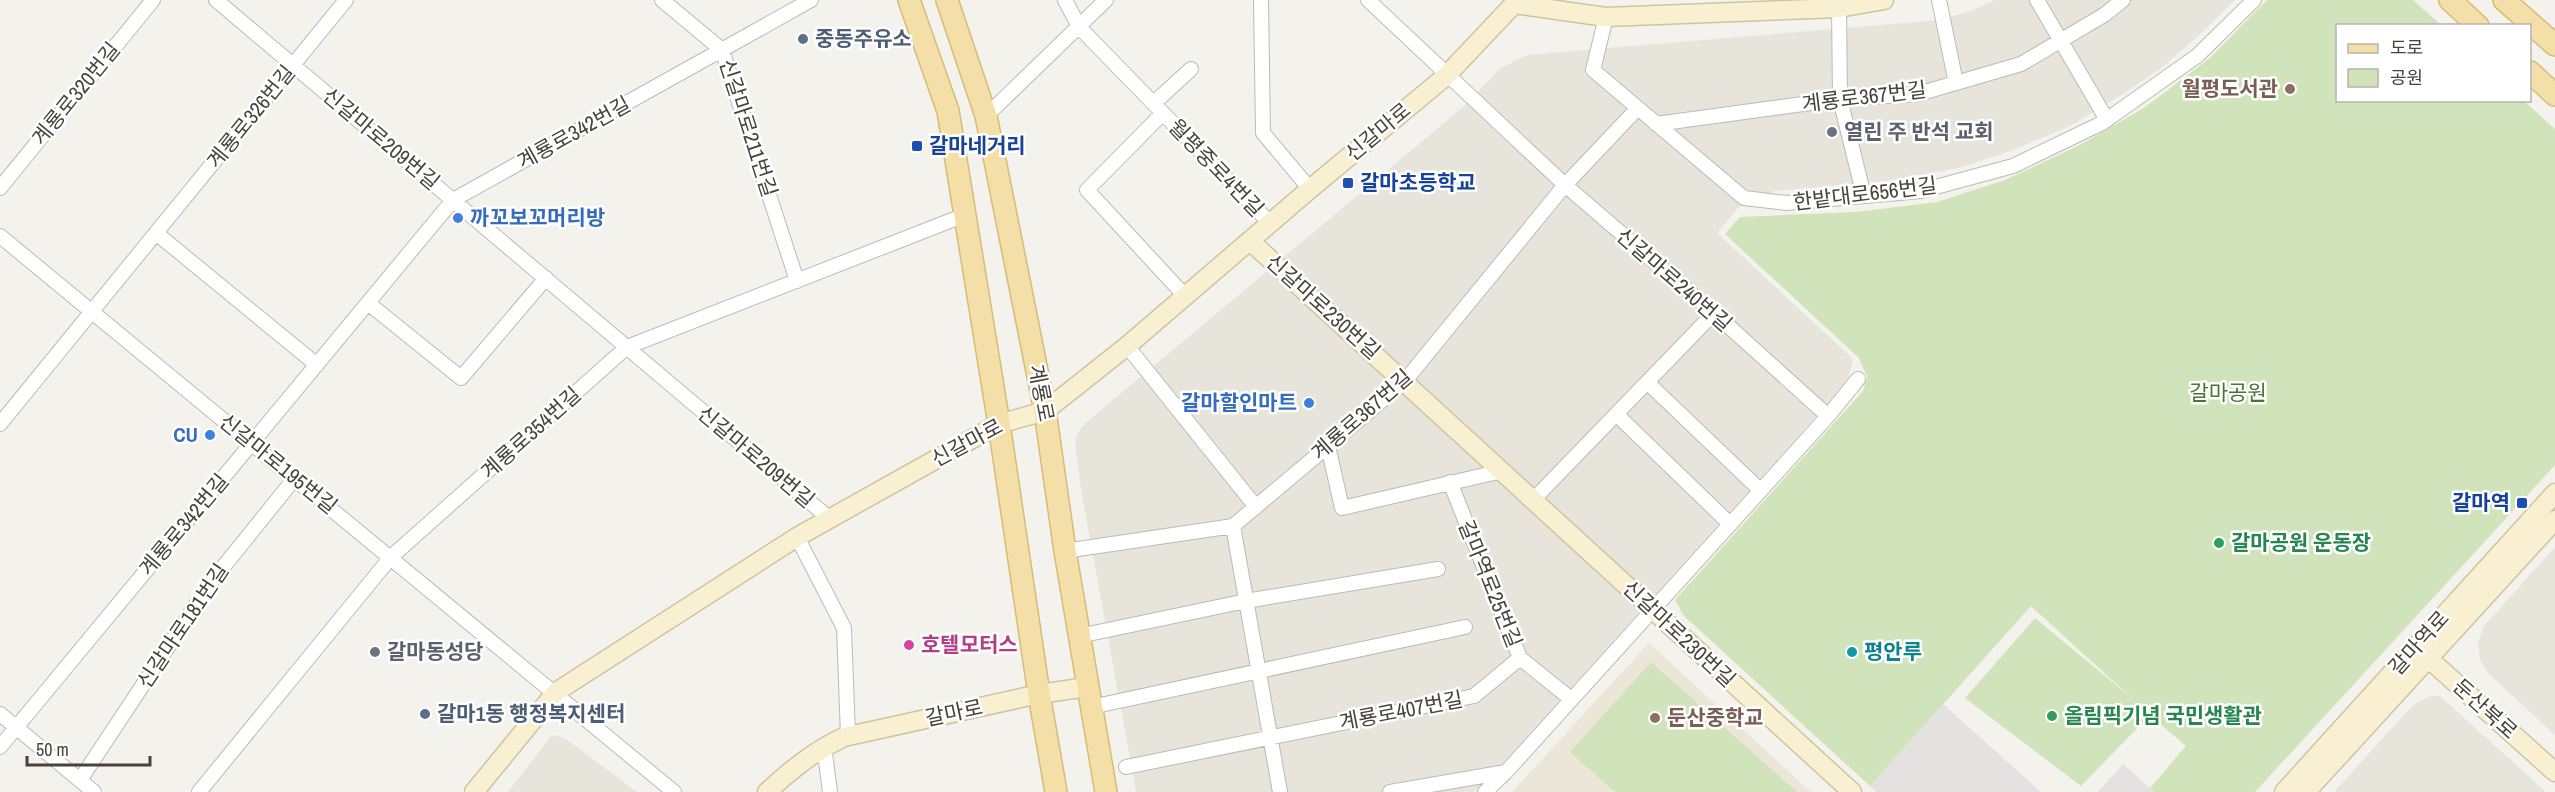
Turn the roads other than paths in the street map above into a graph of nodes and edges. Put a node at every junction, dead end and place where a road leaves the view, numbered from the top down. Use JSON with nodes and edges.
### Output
{"nodes":[{"id":1,"x":153,"y":0,"type":"edge"},
{"id":2,"x":216,"y":0,"type":"edge"},
{"id":3,"x":346,"y":0,"type":"edge"},
{"id":4,"x":662,"y":0,"type":"edge"},
{"id":5,"x":811,"y":0,"type":"edge"},
{"id":6,"x":909,"y":0,"type":"edge"},
{"id":7,"x":947,"y":0,"type":"edge"},
{"id":8,"x":1065,"y":0,"type":"edge"},
{"id":9,"x":1106,"y":0,"type":"edge"},
{"id":10,"x":1261,"y":0,"type":"edge"},
{"id":11,"x":1368,"y":0,"type":"edge"},
{"id":12,"x":1884,"y":0,"type":"edge"},
{"id":13,"x":1939,"y":0,"type":"edge"},
{"id":14,"x":2037,"y":0,"type":"edge"},
{"id":15,"x":2123,"y":0,"type":"edge"},
{"id":16,"x":2254,"y":0,"type":"edge"},
{"id":17,"x":2450,"y":0,"type":"edge"},
{"id":18,"x":2504,"y":0,"type":"edge"},
{"id":19,"x":1514,"y":2,"type":"edge"},
{"id":20,"x":1839,"y":8,"type":"junction"},
{"id":21,"x":1606,"y":17,"type":"junction"},
{"id":22,"x":2476,"y":24,"type":"edge"},
{"id":23,"x":1078,"y":27,"type":"junction"},
{"id":24,"x":2060,"y":42,"type":"junction"},
{"id":25,"x":2555,"y":45,"type":"edge"},
{"id":26,"x":722,"y":50,"type":"junction"},
{"id":27,"x":293,"y":65,"type":"junction"},
{"id":28,"x":1191,"y":69,"type":"dead end"},
{"id":29,"x":2531,"y":74,"type":"edge"},
{"id":30,"x":1446,"y":76,"type":"junction"},
{"id":31,"x":1956,"y":82,"type":"junction"},
{"id":32,"x":2555,"y":95,"type":"edge"},
{"id":33,"x":1840,"y":99,"type":"junction"},
{"id":34,"x":1158,"y":108,"type":"junction"},
{"id":35,"x":1637,"y":109,"type":"junction"},
{"id":36,"x":986,"y":116,"type":"junction"},
{"id":37,"x":2107,"y":120,"type":"junction"},
{"id":38,"x":1656,"y":124,"type":"junction"},
{"id":39,"x":1565,"y":185,"type":"junction"},
{"id":40,"x":0,"y":188,"type":"edge"},
{"id":41,"x":1310,"y":189,"type":"junction"},
{"id":42,"x":1864,"y":196,"type":"junction"},
{"id":43,"x":453,"y":200,"type":"junction"},
{"id":44,"x":965,"y":215,"type":"junction"},
{"id":45,"x":1270,"y":223,"type":"junction"},
{"id":46,"x":156,"y":233,"type":"junction"},
{"id":47,"x":0,"y":236,"type":"edge"},
{"id":48,"x":1250,"y":241,"type":"junction"},
{"id":49,"x":546,"y":278,"type":"junction"},
{"id":50,"x":797,"y":281,"type":"junction"},
{"id":51,"x":1185,"y":296,"type":"junction"},
{"id":52,"x":368,"y":303,"type":"junction"},
{"id":53,"x":92,"y":311,"type":"junction"},
{"id":54,"x":1714,"y":313,"type":"junction"},
{"id":55,"x":1127,"y":346,"type":"junction"},
{"id":56,"x":627,"y":347,"type":"junction"},
{"id":57,"x":316,"y":365,"type":"junction"},
{"id":58,"x":1858,"y":379,"type":"dead end"},
{"id":59,"x":1404,"y":382,"type":"junction"},
{"id":60,"x":1647,"y":382,"type":"junction"},
{"id":61,"x":1045,"y":411,"type":"junction"},
{"id":62,"x":1616,"y":414,"type":"junction"},
{"id":63,"x":1828,"y":416,"type":"junction"},
{"id":64,"x":0,"y":424,"type":"edge"},
{"id":65,"x":999,"y":424,"type":"junction"},
{"id":66,"x":252,"y":443,"type":"junction"},
{"id":67,"x":1328,"y":446,"type":"junction"},
{"id":68,"x":1502,"y":471,"type":"junction"},
{"id":69,"x":295,"y":478,"type":"junction"},
{"id":70,"x":1450,"y":482,"type":"junction"},
{"id":71,"x":1760,"y":490,"type":"junction"},
{"id":72,"x":2555,"y":493,"type":"edge"},
{"id":73,"x":1533,"y":500,"type":"junction"},
{"id":74,"x":1256,"y":507,"type":"junction"},
{"id":75,"x":830,"y":519,"type":"junction"},
{"id":76,"x":2555,"y":520,"type":"edge"},
{"id":77,"x":1730,"y":524,"type":"junction"},
{"id":78,"x":1233,"y":526,"type":"junction"},
{"id":79,"x":797,"y":537,"type":"junction"},
{"id":80,"x":1065,"y":551,"type":"junction"},
{"id":81,"x":391,"y":557,"type":"junction"},
{"id":82,"x":1438,"y":569,"type":"dead end"},
{"id":83,"x":1246,"y":601,"type":"junction"},
{"id":84,"x":1653,"y":609,"type":"junction"},
{"id":85,"x":1465,"y":627,"type":"dead end"},
{"id":86,"x":1079,"y":636,"type":"junction"},
{"id":87,"x":2422,"y":652,"type":"junction"},
{"id":88,"x":1520,"y":658,"type":"junction"},
{"id":89,"x":1259,"y":672,"type":"junction"},
{"id":90,"x":556,"y":693,"type":"junction"},
{"id":91,"x":1038,"y":694,"type":"junction"},
{"id":92,"x":1089,"y":697,"type":"junction"},
{"id":93,"x":1571,"y":699,"type":"junction"},
{"id":94,"x":0,"y":714,"type":"edge"},
{"id":95,"x":16,"y":727,"type":"junction"},
{"id":96,"x":848,"y":736,"type":"junction"},
{"id":97,"x":1270,"y":736,"type":"junction"},
{"id":98,"x":824,"y":746,"type":"junction"},
{"id":99,"x":0,"y":747,"type":"edge"},
{"id":100,"x":1126,"y":767,"type":"dead end"},
{"id":101,"x":1506,"y":772,"type":"junction"},
{"id":102,"x":2555,"y":772,"type":"edge"},
{"id":103,"x":80,"y":780,"type":"junction"},
{"id":104,"x":94,"y":792,"type":"edge"},
{"id":105,"x":198,"y":792,"type":"edge"},
{"id":106,"x":474,"y":792,"type":"edge"},
{"id":107,"x":674,"y":792,"type":"edge"},
{"id":108,"x":767,"y":792,"type":"edge"},
{"id":109,"x":830,"y":792,"type":"edge"},
{"id":110,"x":1056,"y":792,"type":"edge"},
{"id":111,"x":1106,"y":792,"type":"edge"},
{"id":112,"x":1280,"y":792,"type":"edge"},
{"id":113,"x":1390,"y":792,"type":"edge"},
{"id":114,"x":1485,"y":792,"type":"edge"},
{"id":115,"x":1852,"y":792,"type":"edge"},
{"id":116,"x":2284,"y":792,"type":"edge"},
{"id":117,"x":2306,"y":792,"type":"edge"}],
"edges":[{"from":1,"to":40,"type":"street","name":"계룡로320번길"},
{"from":2,"to":27,"type":"street","name":"신갈마로209번길"},
{"from":3,"to":27,"type":"street","name":"계룡로326번길"},
{"from":4,"to":26,"type":"street","name":"신갈마로211번길"},
{"from":5,"to":26,"type":"street","name":"계룡로342번길"},
{"from":6,"to":44,"type":"main road"},
{"from":7,"to":36,"type":"main road","name":"계룡로"},
{"from":8,"to":23,"type":"street","name":"월평중로4번길"},
{"from":9,"to":23,"type":"street"},
{"from":10,"to":41,"type":"street"},
{"from":11,"to":30,"type":"street"},
{"from":12,"to":20,"type":"street","name":"신갈마로"},
{"from":13,"to":31,"type":"street"},
{"from":14,"to":24,"type":"street"},
{"from":15,"to":24,"type":"street","name":"계룡로367번길"},
{"from":16,"to":37,"type":"street","name":"한밭대로656번길"},
{"from":17,"to":22,"type":"main road"},
{"from":18,"to":25,"type":"main road"},
{"from":19,"to":21,"type":"street","name":"신갈마로"},
{"from":19,"to":30,"type":"street","name":"신갈마로"},
{"from":20,"to":21,"type":"street","name":"신갈마로"},
{"from":20,"to":33,"type":"street"},
{"from":21,"to":35,"type":"street","name":"한밭대로656번길"},
{"from":23,"to":34,"type":"street","name":"월평중로4번길"},
{"from":23,"to":36,"type":"street"},
{"from":24,"to":31,"type":"street","name":"계룡로367번길"},
{"from":24,"to":37,"type":"street"},
{"from":26,"to":43,"type":"street","name":"계룡로342번길"},
{"from":26,"to":50,"type":"street","name":"신갈마로211번길"},
{"from":27,"to":43,"type":"street","name":"신갈마로209번길"},
{"from":27,"to":46,"type":"street","name":"계룡로326번길"},
{"from":28,"to":34,"type":"street"},
{"from":29,"to":32,"type":"main road"},
{"from":30,"to":39,"type":"street","name":"신갈마로240번길"},
{"from":30,"to":41,"type":"street","name":"신갈마로"},
{"from":31,"to":33,"type":"street","name":"계룡로367번길"},
{"from":33,"to":38,"type":"street","name":"계룡로367번길"},
{"from":33,"to":42,"type":"street"},
{"from":34,"to":45,"type":"street","name":"월평중로4번길"},
{"from":34,"to":51,"type":"street","name":"월평중로4번길"},
{"from":35,"to":38,"type":"street","name":"한밭대로656번길"},
{"from":35,"to":39,"type":"street","name":"계룡로367번길"},
{"from":36,"to":61,"type":"main road","name":"계룡로"},
{"from":37,"to":42,"type":"street","name":"한밭대로656번길"},
{"from":38,"to":42,"type":"street","name":"한밭대로656번길"},
{"from":39,"to":54,"type":"street","name":"신갈마로240번길"},
{"from":39,"to":59,"type":"street","name":"계룡로367번길"},
{"from":41,"to":45,"type":"street","name":"신갈마로"},
{"from":43,"to":49,"type":"street","name":"신갈마로209번길"},
{"from":43,"to":52,"type":"street","name":"계룡로342번길"},
{"from":44,"to":50,"type":"street","name":"계룡로354번길"},
{"from":44,"to":65,"type":"main road"},
{"from":45,"to":48,"type":"street","name":"신갈마로"},
{"from":46,"to":53,"type":"street","name":"계룡로326번길"},
{"from":46,"to":57,"type":"street"},
{"from":47,"to":53,"type":"street","name":"신갈마로195번길"},
{"from":48,"to":51,"type":"street","name":"신갈마로"},
{"from":48,"to":59,"type":"street","name":"신갈마로230번길"},
{"from":49,"to":52,"type":"street"},
{"from":49,"to":56,"type":"street","name":"신갈마로209번길"},
{"from":50,"to":56,"type":"street","name":"계룡로354번길"},
{"from":51,"to":55,"type":"street","name":"신갈마로"},
{"from":52,"to":57,"type":"street","name":"계룡로342번길"},
{"from":53,"to":64,"type":"street","name":"계룡로326번길"},
{"from":53,"to":66,"type":"street","name":"신갈마로195번길"},
{"from":54,"to":60,"type":"street"},
{"from":54,"to":63,"type":"street","name":"신갈마로240번길"},
{"from":55,"to":61,"type":"street","name":"신갈마로"},
{"from":55,"to":74,"type":"street"},
{"from":56,"to":75,"type":"street","name":"신갈마로209번길"},
{"from":56,"to":81,"type":"street","name":"계룡로354번길"},
{"from":57,"to":66,"type":"street","name":"계룡로342번길"},
{"from":58,"to":63,"type":"street"},
{"from":59,"to":67,"type":"street","name":"계룡로367번길"},
{"from":59,"to":68,"type":"street","name":"신갈마로230번길"},
{"from":60,"to":62,"type":"street"},
{"from":60,"to":71,"type":"street"},
{"from":61,"to":65,"type":"street","name":"신갈마로"},
{"from":61,"to":80,"type":"main road","name":"계룡로"},
{"from":62,"to":73,"type":"street"},
{"from":62,"to":77,"type":"street"},
{"from":63,"to":71,"type":"street"},
{"from":65,"to":75,"type":"street","name":"신갈마로"},
{"from":65,"to":91,"type":"main road"},
{"from":66,"to":69,"type":"street","name":"신갈마로195번길"},
{"from":66,"to":95,"type":"street","name":"계룡로342번길"},
{"from":67,"to":70,"type":"street"},
{"from":67,"to":74,"type":"street","name":"계룡로367번길"},
{"from":68,"to":70,"type":"street"},
{"from":68,"to":73,"type":"street","name":"신갈마로230번길"},
{"from":69,"to":81,"type":"street","name":"신갈마로195번길"},
{"from":69,"to":103,"type":"street","name":"신갈마로181번길"},
{"from":70,"to":88,"type":"street","name":"갈마역로25번길"},
{"from":71,"to":77,"type":"street"},
{"from":72,"to":87,"type":"street","name":"갈마역로"},
{"from":73,"to":84,"type":"street","name":"신갈마로230번길"},
{"from":74,"to":78,"type":"street","name":"계룡로367번길"},
{"from":75,"to":79,"type":"street","name":"신갈마로"},
{"from":76,"to":87,"type":"street","name":"갈마역로"},
{"from":77,"to":84,"type":"street"},
{"from":78,"to":80,"type":"street"},
{"from":78,"to":83,"type":"street"},
{"from":79,"to":90,"type":"street","name":"신갈마로"},
{"from":79,"to":96,"type":"street"},
{"from":80,"to":86,"type":"main road","name":"계룡로"},
{"from":81,"to":90,"type":"street","name":"신갈마로195번길"},
{"from":81,"to":105,"type":"street","name":"계룡로354번길"},
{"from":82,"to":83,"type":"street"},
{"from":83,"to":86,"type":"street"},
{"from":83,"to":89,"type":"street"},
{"from":84,"to":93,"type":"street"},
{"from":84,"to":115,"type":"street","name":"신갈마로230번길"},
{"from":85,"to":89,"type":"street"},
{"from":86,"to":92,"type":"main road","name":"계룡로"},
{"from":87,"to":102,"type":"street","name":"둔산북로"},
{"from":87,"to":116,"type":"street","name":"갈마역로"},
{"from":87,"to":117,"type":"street","name":"갈마역로"},
{"from":88,"to":93,"type":"street","name":"갈마역로25번길"},
{"from":88,"to":97,"type":"street","name":"계룡로407번길"},
{"from":89,"to":92,"type":"street"},
{"from":89,"to":97,"type":"street"},
{"from":90,"to":106,"type":"street","name":"신갈마로"},
{"from":90,"to":107,"type":"street"},
{"from":91,"to":92,"type":"street","name":"갈마로"},
{"from":91,"to":96,"type":"street","name":"갈마로"},
{"from":91,"to":110,"type":"main road"},
{"from":92,"to":111,"type":"main road","name":"계룡로"},
{"from":93,"to":101,"type":"street"},
{"from":94,"to":95,"type":"street"},
{"from":95,"to":99,"type":"street","name":"계룡로342번길"},
{"from":95,"to":103,"type":"street"},
{"from":96,"to":98,"type":"street","name":"갈마로"},
{"from":97,"to":100,"type":"street","name":"계룡로407번길"},
{"from":97,"to":112,"type":"street"},
{"from":98,"to":108,"type":"street","name":"갈마로"},
{"from":98,"to":109,"type":"street"},
{"from":101,"to":113,"type":"street"},
{"from":101,"to":114,"type":"street"},
{"from":103,"to":104,"type":"street"}]}
